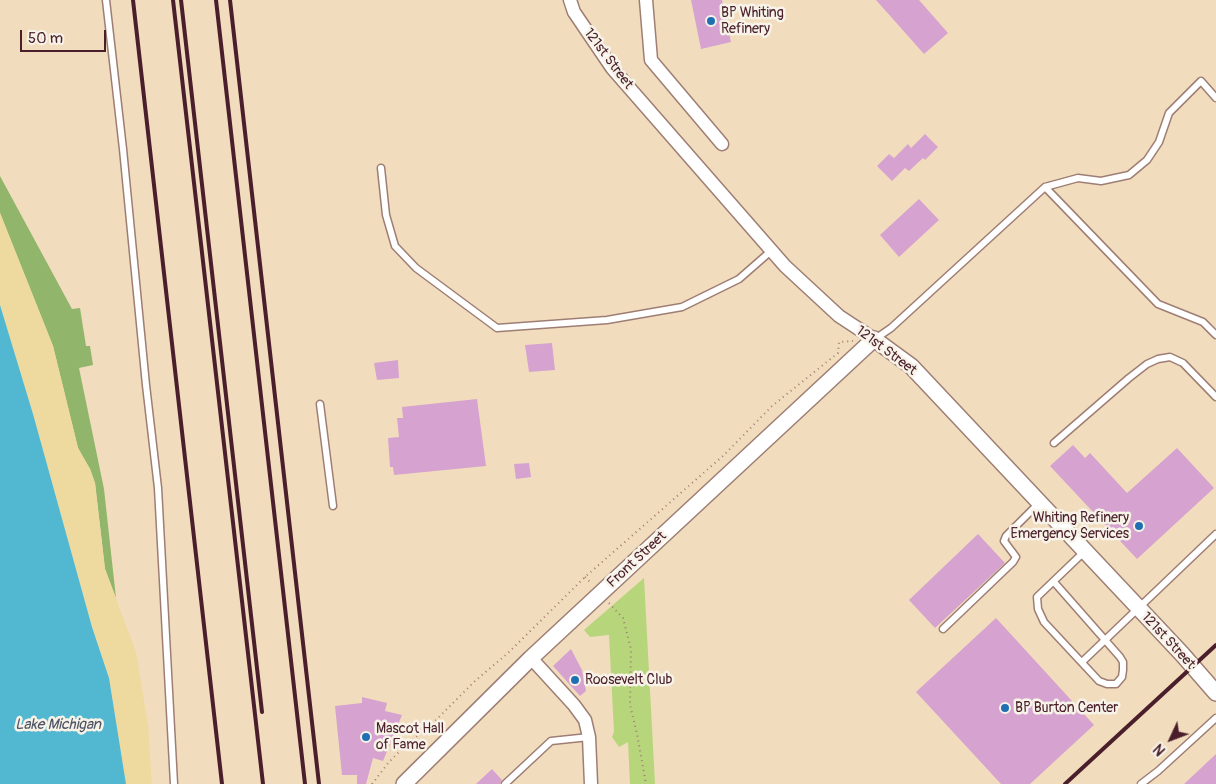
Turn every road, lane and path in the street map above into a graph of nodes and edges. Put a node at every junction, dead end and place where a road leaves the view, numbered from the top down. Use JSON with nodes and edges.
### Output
{"nodes":[{"id":1,"x":106,"y":0,"type":"edge"},
{"id":2,"x":570,"y":0,"type":"edge"},
{"id":3,"x":646,"y":0,"type":"edge"},
{"id":4,"x":1216,"y":98,"type":"edge"},
{"id":5,"x":722,"y":144,"type":"dead end"},
{"id":6,"x":381,"y":168,"type":"dead end"},
{"id":7,"x":1045,"y":187,"type":"junction"},
{"id":8,"x":772,"y":251,"type":"junction"},
{"id":9,"x":1216,"y":335,"type":"edge"},
{"id":10,"x":874,"y":339,"type":"junction"},
{"id":11,"x":1216,"y":397,"type":"edge"},
{"id":12,"x":320,"y":404,"type":"dead end"},
{"id":13,"x":1054,"y":443,"type":"dead end"},
{"id":14,"x":1039,"y":503,"type":"junction"},
{"id":15,"x":333,"y":506,"type":"dead end"},
{"id":16,"x":1216,"y":534,"type":"edge"},
{"id":17,"x":1085,"y":551,"type":"junction"},
{"id":18,"x":1054,"y":582,"type":"junction"},
{"id":19,"x":610,"y":604,"type":"dead end"},
{"id":20,"x":1138,"y":608,"type":"junction"},
{"id":21,"x":943,"y":629,"type":"dead end"},
{"id":22,"x":1106,"y":640,"type":"junction"},
{"id":23,"x":531,"y":658,"type":"junction"},
{"id":24,"x":1082,"y":662,"type":"junction"},
{"id":25,"x":1216,"y":693,"type":"edge"},
{"id":26,"x":1216,"y":718,"type":"edge"},
{"id":27,"x":589,"y":737,"type":"junction"},
{"id":28,"x":509,"y":782,"type":"edge"},
{"id":29,"x":174,"y":784,"type":"edge"},
{"id":30,"x":372,"y":784,"type":"edge"},
{"id":31,"x":404,"y":784,"type":"edge"},
{"id":32,"x":592,"y":784,"type":"edge"},
{"id":33,"x":646,"y":784,"type":"edge"},
{"id":34,"x":1141,"y":784,"type":"edge"}],
"edges":[{"from":1,"to":29,"type":"lane"},
{"from":2,"to":8,"type":"street","name":"121st Street"},
{"from":3,"to":5,"type":"street"},
{"from":4,"to":7,"type":"lane"},
{"from":6,"to":8,"type":"lane"},
{"from":7,"to":9,"type":"lane"},
{"from":7,"to":10,"type":"lane"},
{"from":8,"to":10,"type":"street","name":"121st Street"},
{"from":10,"to":14,"type":"street","name":"121st Street"},
{"from":10,"to":23,"type":"street","name":"Front Street"},
{"from":10,"to":30,"type":"path"},
{"from":11,"to":13,"type":"lane"},
{"from":12,"to":15,"type":"lane"},
{"from":14,"to":17,"type":"street","name":"121st Street"},
{"from":14,"to":21,"type":"lane"},
{"from":16,"to":20,"type":"lane"},
{"from":17,"to":18,"type":"lane"},
{"from":17,"to":20,"type":"street","name":"121st Street"},
{"from":18,"to":22,"type":"lane"},
{"from":18,"to":24,"type":"lane"},
{"from":19,"to":33,"type":"path"},
{"from":20,"to":22,"type":"lane"},
{"from":20,"to":25,"type":"street","name":"121st Street"},
{"from":22,"to":24,"type":"lane"},
{"from":22,"to":24,"type":"lane"},
{"from":23,"to":27,"type":"street"},
{"from":23,"to":31,"type":"street","name":"Front Street"},
{"from":26,"to":34,"type":"lane"},
{"from":27,"to":28,"type":"lane"},
{"from":27,"to":32,"type":"street"}]}
